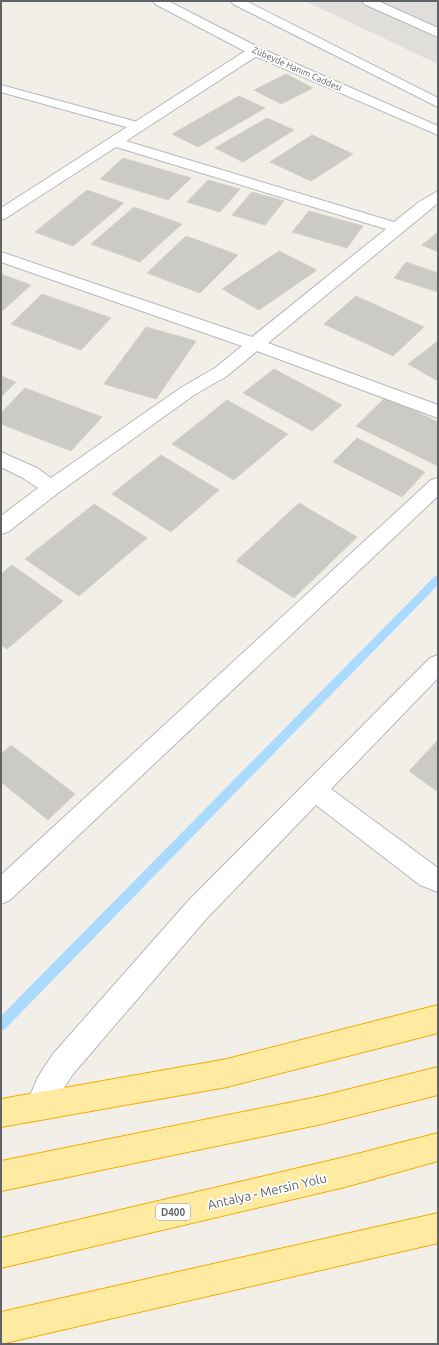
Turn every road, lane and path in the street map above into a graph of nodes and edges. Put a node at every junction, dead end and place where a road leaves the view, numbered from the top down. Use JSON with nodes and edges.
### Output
{"nodes":[{"id":1,"x":159,"y":1,"type":"edge"},
{"id":2,"x":237,"y":1,"type":"edge"},
{"id":3,"x":375,"y":2,"type":"edge"},
{"id":4,"x":438,"y":33,"type":"edge"},
{"id":5,"x":255,"y":51,"type":"junction"},
{"id":6,"x":1,"y":88,"type":"edge"},
{"id":7,"x":438,"y":103,"type":"edge"},
{"id":8,"x":137,"y":126,"type":"junction"},
{"id":9,"x":438,"y":131,"type":"edge"},
{"id":10,"x":115,"y":142,"type":"junction"},
{"id":11,"x":438,"y":196,"type":"edge"},
{"id":12,"x":1,"y":215,"type":"edge"},
{"id":13,"x":396,"y":227,"type":"junction"},
{"id":14,"x":1,"y":257,"type":"edge"},
{"id":15,"x":255,"y":344,"type":"junction"},
{"id":16,"x":438,"y":412,"type":"edge"},
{"id":17,"x":1,"y":459,"type":"edge"},
{"id":18,"x":438,"y":485,"type":"edge"},
{"id":19,"x":51,"y":488,"type":"junction"},
{"id":20,"x":1,"y":527,"type":"edge"},
{"id":21,"x":438,"y":664,"type":"edge"},
{"id":22,"x":315,"y":790,"type":"junction"},
{"id":23,"x":438,"y":880,"type":"edge"},
{"id":24,"x":1,"y":892,"type":"edge"},
{"id":25,"x":438,"y":1020,"type":"edge"},
{"id":26,"x":438,"y":1080,"type":"edge"},
{"id":27,"x":40,"y":1105,"type":"junction"},
{"id":28,"x":3,"y":1112,"type":"edge"},
{"id":29,"x":438,"y":1147,"type":"edge"},
{"id":30,"x":1,"y":1176,"type":"edge"},
{"id":31,"x":438,"y":1228,"type":"edge"},
{"id":32,"x":1,"y":1253,"type":"edge"},
{"id":33,"x":1,"y":1328,"type":"edge"}],
"edges":[{"from":1,"to":5,"type":"street","name":"Zübeyde Hanım Caddesi"},
{"from":2,"to":7,"type":"street"},
{"from":3,"to":4,"type":"street"},
{"from":5,"to":8,"type":"street"},
{"from":5,"to":9,"type":"street","name":"Zübeyde Hanım Caddesi"},
{"from":6,"to":8,"type":"lane"},
{"from":8,"to":10,"type":"street"},
{"from":10,"to":12,"type":"street"},
{"from":10,"to":13,"type":"street"},
{"from":11,"to":13,"type":"street"},
{"from":13,"to":15,"type":"street"},
{"from":14,"to":15,"type":"street"},
{"from":15,"to":16,"type":"street"},
{"from":15,"to":19,"type":"street"},
{"from":17,"to":19,"type":"street"},
{"from":18,"to":24,"type":"street"},
{"from":19,"to":20,"type":"street"},
{"from":21,"to":22,"type":"street"},
{"from":22,"to":23,"type":"street"},
{"from":22,"to":27,"type":"street"},
{"from":25,"to":27,"type":"highway"},
{"from":26,"to":30,"type":"highway"},
{"from":27,"to":28,"type":"highway"},
{"from":29,"to":32,"type":"highway","name":"Antalya - Mersin Yolu","number":"D400"},
{"from":31,"to":33,"type":"highway"}]}
